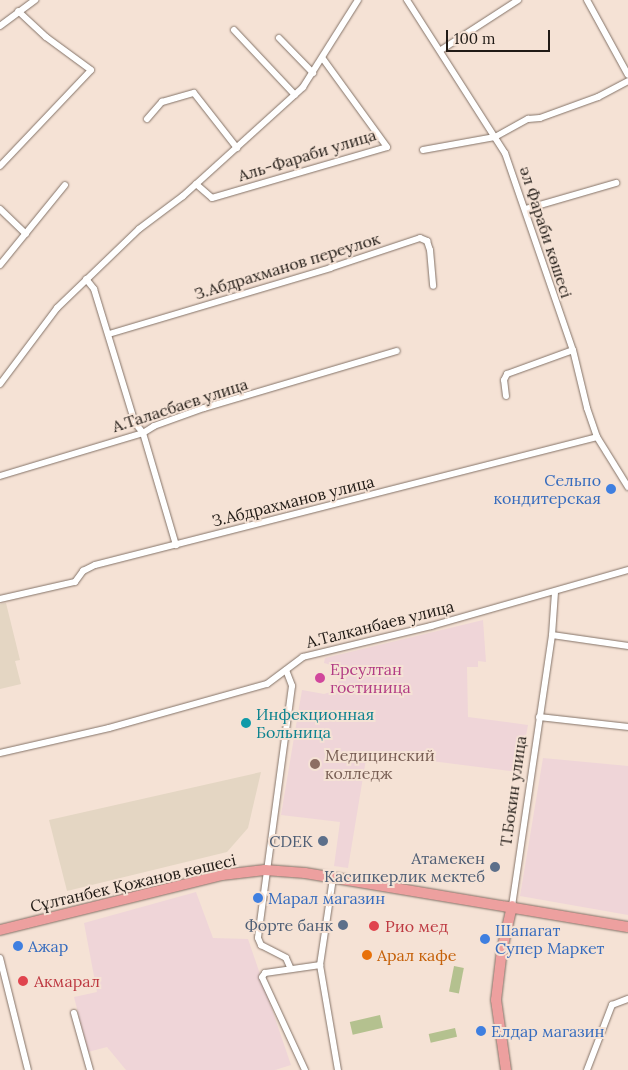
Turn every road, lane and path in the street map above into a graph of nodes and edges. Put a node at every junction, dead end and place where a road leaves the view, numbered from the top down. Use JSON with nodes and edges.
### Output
{"nodes":[{"id":1,"x":35,"y":0,"type":"edge"},
{"id":2,"x":358,"y":0,"type":"edge"},
{"id":3,"x":518,"y":0,"type":"edge"},
{"id":4,"x":587,"y":0,"type":"edge"},
{"id":5,"x":411,"y":1,"type":"edge"},
{"id":6,"x":18,"y":11,"type":"junction"},
{"id":7,"x":0,"y":26,"type":"edge"},
{"id":8,"x":234,"y":30,"type":"dead end"},
{"id":9,"x":279,"y":38,"type":"dead end"},
{"id":10,"x":441,"y":50,"type":"junction"},
{"id":11,"x":323,"y":59,"type":"junction"},
{"id":12,"x":313,"y":73,"type":"junction"},
{"id":13,"x":628,"y":75,"type":"edge"},
{"id":14,"x":628,"y":81,"type":"edge"},
{"id":15,"x":295,"y":95,"type":"junction"},
{"id":16,"x":147,"y":119,"type":"dead end"},
{"id":17,"x":495,"y":137,"type":"junction"},
{"id":18,"x":237,"y":148,"type":"junction"},
{"id":19,"x":423,"y":150,"type":"dead end"},
{"id":20,"x":0,"y":166,"type":"edge"},
{"id":21,"x":616,"y":183,"type":"dead end"},
{"id":22,"x":64,"y":184,"type":"dead end"},
{"id":23,"x":196,"y":184,"type":"junction"},
{"id":24,"x":0,"y":209,"type":"edge"},
{"id":25,"x":526,"y":209,"type":"junction"},
{"id":26,"x":26,"y":234,"type":"junction"},
{"id":27,"x":0,"y":265,"type":"edge"},
{"id":28,"x":86,"y":280,"type":"junction"},
{"id":29,"x":433,"y":286,"type":"dead end"},
{"id":30,"x":109,"y":334,"type":"junction"},
{"id":31,"x":573,"y":350,"type":"junction"},
{"id":32,"x":397,"y":351,"type":"dead end"},
{"id":33,"x":0,"y":384,"type":"edge"},
{"id":34,"x":506,"y":396,"type":"dead end"},
{"id":35,"x":144,"y":433,"type":"junction"},
{"id":36,"x":598,"y":436,"type":"junction"},
{"id":37,"x":0,"y":476,"type":"edge"},
{"id":38,"x":628,"y":487,"type":"edge"},
{"id":39,"x":176,"y":545,"type":"junction"},
{"id":40,"x":628,"y":570,"type":"edge"},
{"id":41,"x":555,"y":592,"type":"junction"},
{"id":42,"x":0,"y":599,"type":"edge"},
{"id":43,"x":552,"y":635,"type":"junction"},
{"id":44,"x":628,"y":646,"type":"edge"},
{"id":45,"x":286,"y":670,"type":"junction"},
{"id":46,"x":540,"y":717,"type":"junction"},
{"id":47,"x":628,"y":727,"type":"edge"},
{"id":48,"x":0,"y":753,"type":"edge"},
{"id":49,"x":266,"y":870,"type":"junction"},
{"id":50,"x":333,"y":878,"type":"junction"},
{"id":51,"x":512,"y":906,"type":"junction"},
{"id":52,"x":628,"y":927,"type":"edge"},
{"id":53,"x":0,"y":930,"type":"edge"},
{"id":54,"x":0,"y":958,"type":"edge"},
{"id":55,"x":320,"y":965,"type":"junction"},
{"id":56,"x":291,"y":969,"type":"junction"},
{"id":57,"x":628,"y":999,"type":"edge"},
{"id":58,"x":74,"y":1012,"type":"dead end"},
{"id":59,"x":28,"y":1070,"type":"edge"},
{"id":60,"x":90,"y":1070,"type":"edge"},
{"id":61,"x":305,"y":1070,"type":"edge"},
{"id":62,"x":338,"y":1070,"type":"edge"},
{"id":63,"x":506,"y":1070,"type":"edge"},
{"id":64,"x":587,"y":1070,"type":"edge"}],
"edges":[{"from":1,"to":6,"type":"street"},
{"from":2,"to":11,"type":"street","name":"Аль-Фараби улица"},
{"from":3,"to":10,"type":"street"},
{"from":4,"to":13,"type":"street"},
{"from":5,"to":10,"type":"street","name":"әл Фараби көшесі"},
{"from":6,"to":7,"type":"street"},
{"from":6,"to":20,"type":"street"},
{"from":8,"to":15,"type":"street"},
{"from":9,"to":12,"type":"street"},
{"from":10,"to":17,"type":"street","name":"әл Фараби көшесі"},
{"from":11,"to":12,"type":"street","name":"Аль-Фараби улица"},
{"from":11,"to":23,"type":"street","name":"Аль-Фараби улица"},
{"from":12,"to":15,"type":"street","name":"Аль-Фараби улица"},
{"from":14,"to":17,"type":"street"},
{"from":15,"to":18,"type":"street","name":"Аль-Фараби улица"},
{"from":16,"to":18,"type":"street","name":"Аль-Фараби улица"},
{"from":17,"to":19,"type":"street"},
{"from":17,"to":25,"type":"street","name":"әл Фараби көшесі"},
{"from":18,"to":23,"type":"street","name":"Аль-Фараби улица"},
{"from":21,"to":25,"type":"street"},
{"from":22,"to":26,"type":"street"},
{"from":23,"to":28,"type":"street","name":"Аль-Фараби улица"},
{"from":24,"to":26,"type":"street"},
{"from":25,"to":31,"type":"street","name":"әл Фараби көшесі"},
{"from":26,"to":27,"type":"street"},
{"from":28,"to":30,"type":"street"},
{"from":28,"to":33,"type":"street"},
{"from":29,"to":30,"type":"street","name":"З.Абдрахманов переулок"},
{"from":30,"to":35,"type":"street"},
{"from":31,"to":34,"type":"street"},
{"from":31,"to":36,"type":"street","name":"әл Фараби көшесі"},
{"from":32,"to":35,"type":"street","name":"А.Таласбаев улица"},
{"from":35,"to":37,"type":"street","name":"А.Таласбаев улица"},
{"from":35,"to":39,"type":"street"},
{"from":36,"to":38,"type":"street","name":"әл Фараби көшесі"},
{"from":36,"to":39,"type":"street","name":"З.Абдрахманов улица"},
{"from":39,"to":42,"type":"street","name":"З.Абдрахманов улица"},
{"from":40,"to":41,"type":"street","name":"А.Талканбаев улица"},
{"from":41,"to":43,"type":"street","name":"Т.Бокин улица"},
{"from":41,"to":45,"type":"street","name":"А.Талканбаев улица"},
{"from":43,"to":44,"type":"street"},
{"from":43,"to":46,"type":"street","name":"Т.Бокин улица"},
{"from":45,"to":48,"type":"street","name":"А.Талканбаев улица"},
{"from":45,"to":49,"type":"street"},
{"from":46,"to":47,"type":"street"},
{"from":46,"to":51,"type":"street","name":"Т.Бокин улица"},
{"from":49,"to":50,"type":"main road","name":"Сұлтанбек Қожанов көшесі"},
{"from":49,"to":53,"type":"main road","name":"Сұлтанбек Қожанов көшесі"},
{"from":49,"to":56,"type":"street"},
{"from":50,"to":51,"type":"main road","name":"Сұлтанбек Қожанов көшесі"},
{"from":50,"to":55,"type":"street"},
{"from":51,"to":52,"type":"main road","name":"Сұлтанбек Қожанов көшесі"},
{"from":51,"to":63,"type":"main road","name":"Т.Бокин улица"},
{"from":54,"to":59,"type":"street"},
{"from":55,"to":56,"type":"street"},
{"from":55,"to":62,"type":"street"},
{"from":56,"to":61,"type":"street"},
{"from":57,"to":64,"type":"street"},
{"from":58,"to":60,"type":"street"}]}
